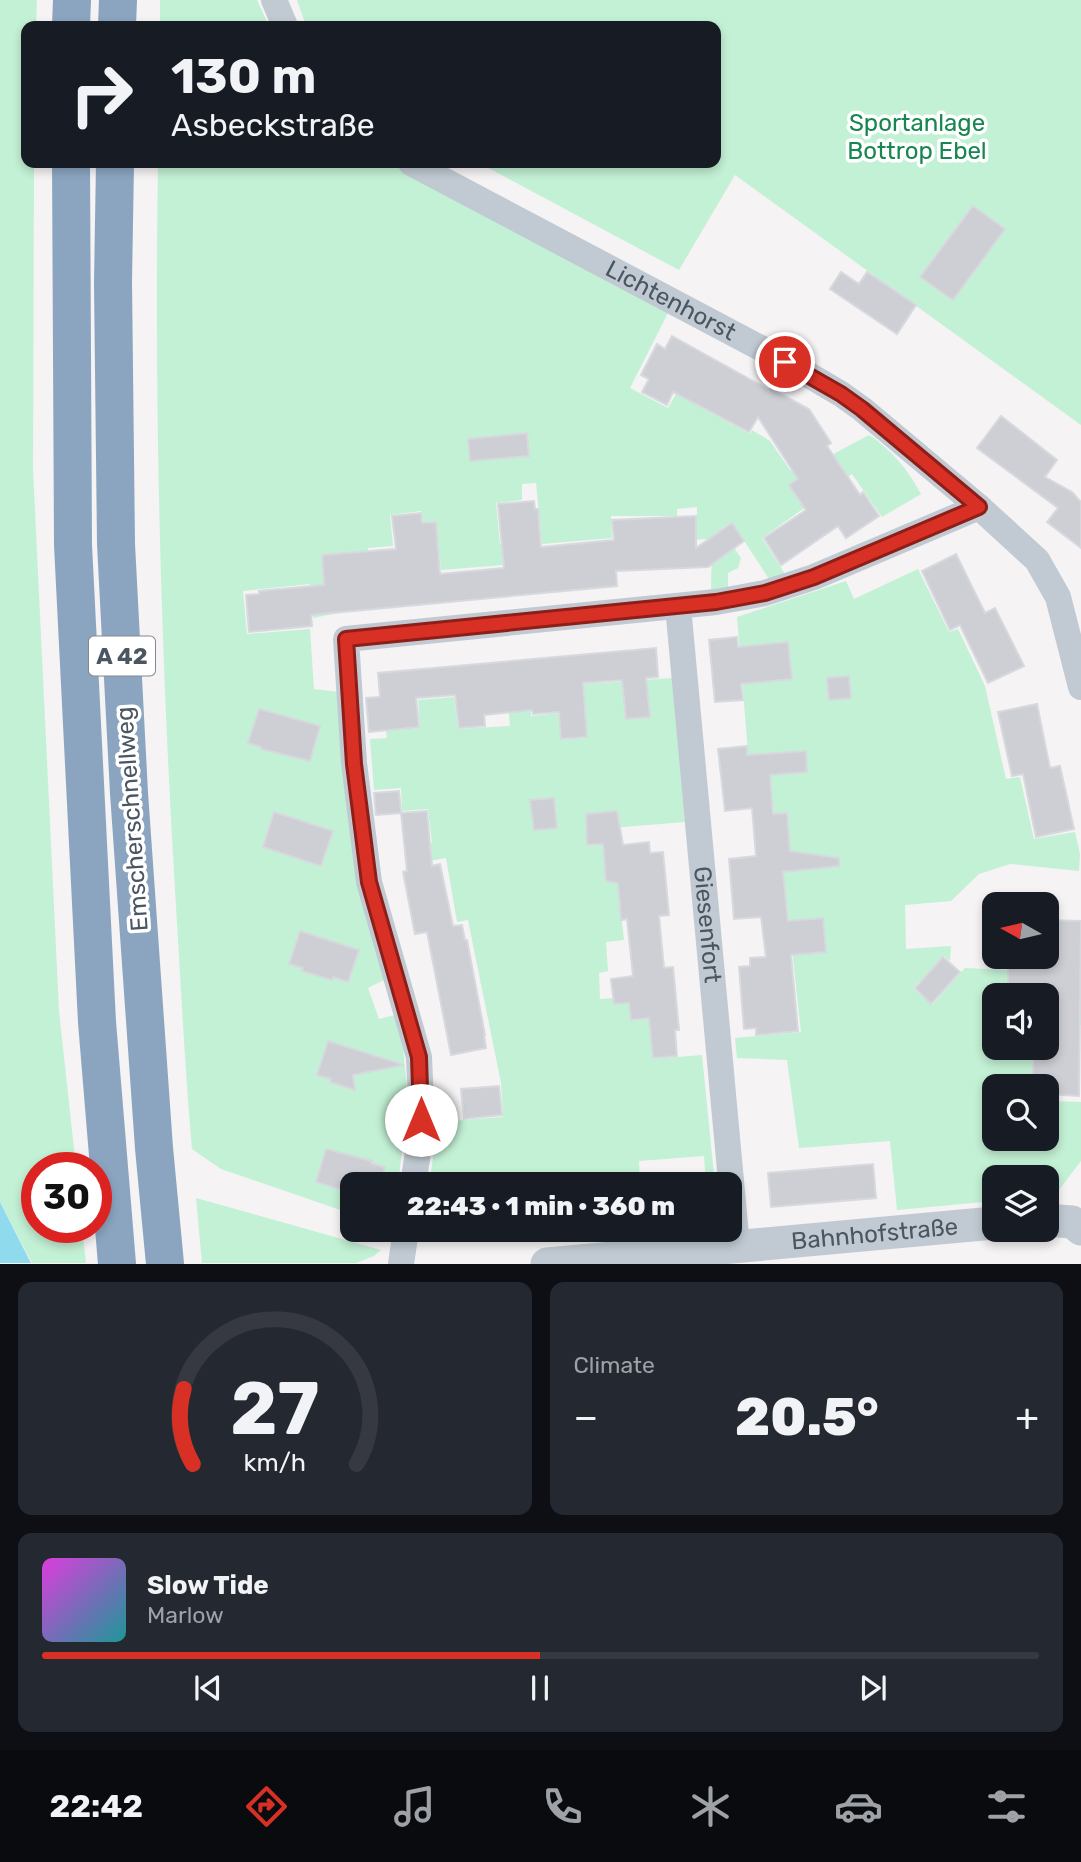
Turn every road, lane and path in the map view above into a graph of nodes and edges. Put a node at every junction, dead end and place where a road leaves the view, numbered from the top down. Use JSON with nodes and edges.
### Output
{"nodes":[{"id":1,"x":72,"y":0,"type":"edge"},
{"id":2,"x":118,"y":0,"type":"edge"},
{"id":3,"x":274,"y":0,"type":"edge"},
{"id":4,"x":71,"y":21,"type":"edge"},
{"id":5,"x":117,"y":21,"type":"edge"},
{"id":6,"x":283,"y":21,"type":"edge"},
{"id":7,"x":71,"y":168,"type":"edge"},
{"id":8,"x":115,"y":168,"type":"edge"},
{"id":9,"x":420,"y":168,"type":"edge"},
{"id":10,"x":979,"y":507,"type":"junction"},
{"id":11,"x":678,"y":606,"type":"junction"},
{"id":12,"x":1081,"y":687,"type":"edge"},
{"id":13,"x":415,"y":1172,"type":"edge"},
{"id":14,"x":982,"y":1224,"type":"edge"},
{"id":15,"x":404,"y":1242,"type":"edge"},
{"id":16,"x":737,"y":1246,"type":"junction"},
{"id":17,"x":687,"y":1258,"type":"edge"},
{"id":18,"x":117,"y":1264,"type":"edge"},
{"id":19,"x":165,"y":1264,"type":"edge"},
{"id":20,"x":401,"y":1264,"type":"edge"},
{"id":21,"x":547,"y":1264,"type":"edge"}],
"edges":[{"from":1,"to":4,"type":"highway"},
{"from":2,"to":5,"type":"highway"},
{"from":3,"to":6,"type":"street"},
{"from":7,"to":18,"type":"highway","name":"Emscherschnellweg","number":"A 42"},
{"from":8,"to":19,"type":"highway","name":"Emscherschnellweg","number":"A 42"},
{"from":9,"to":10,"type":"street","name":"Lichtenhorst"},
{"from":10,"to":11,"type":"street"},
{"from":10,"to":12,"type":"street","name":"Lichtenhorst"},
{"from":11,"to":13,"type":"street"},
{"from":11,"to":16,"type":"street","name":"Giesenfort"},
{"from":14,"to":16,"type":"street","name":"Bahnhofstraße"},
{"from":15,"to":20,"type":"street"},
{"from":16,"to":17,"type":"street","name":"Bahnhofstraße"},
{"from":17,"to":21,"type":"street","name":"Bahnhofstraße"}]}
